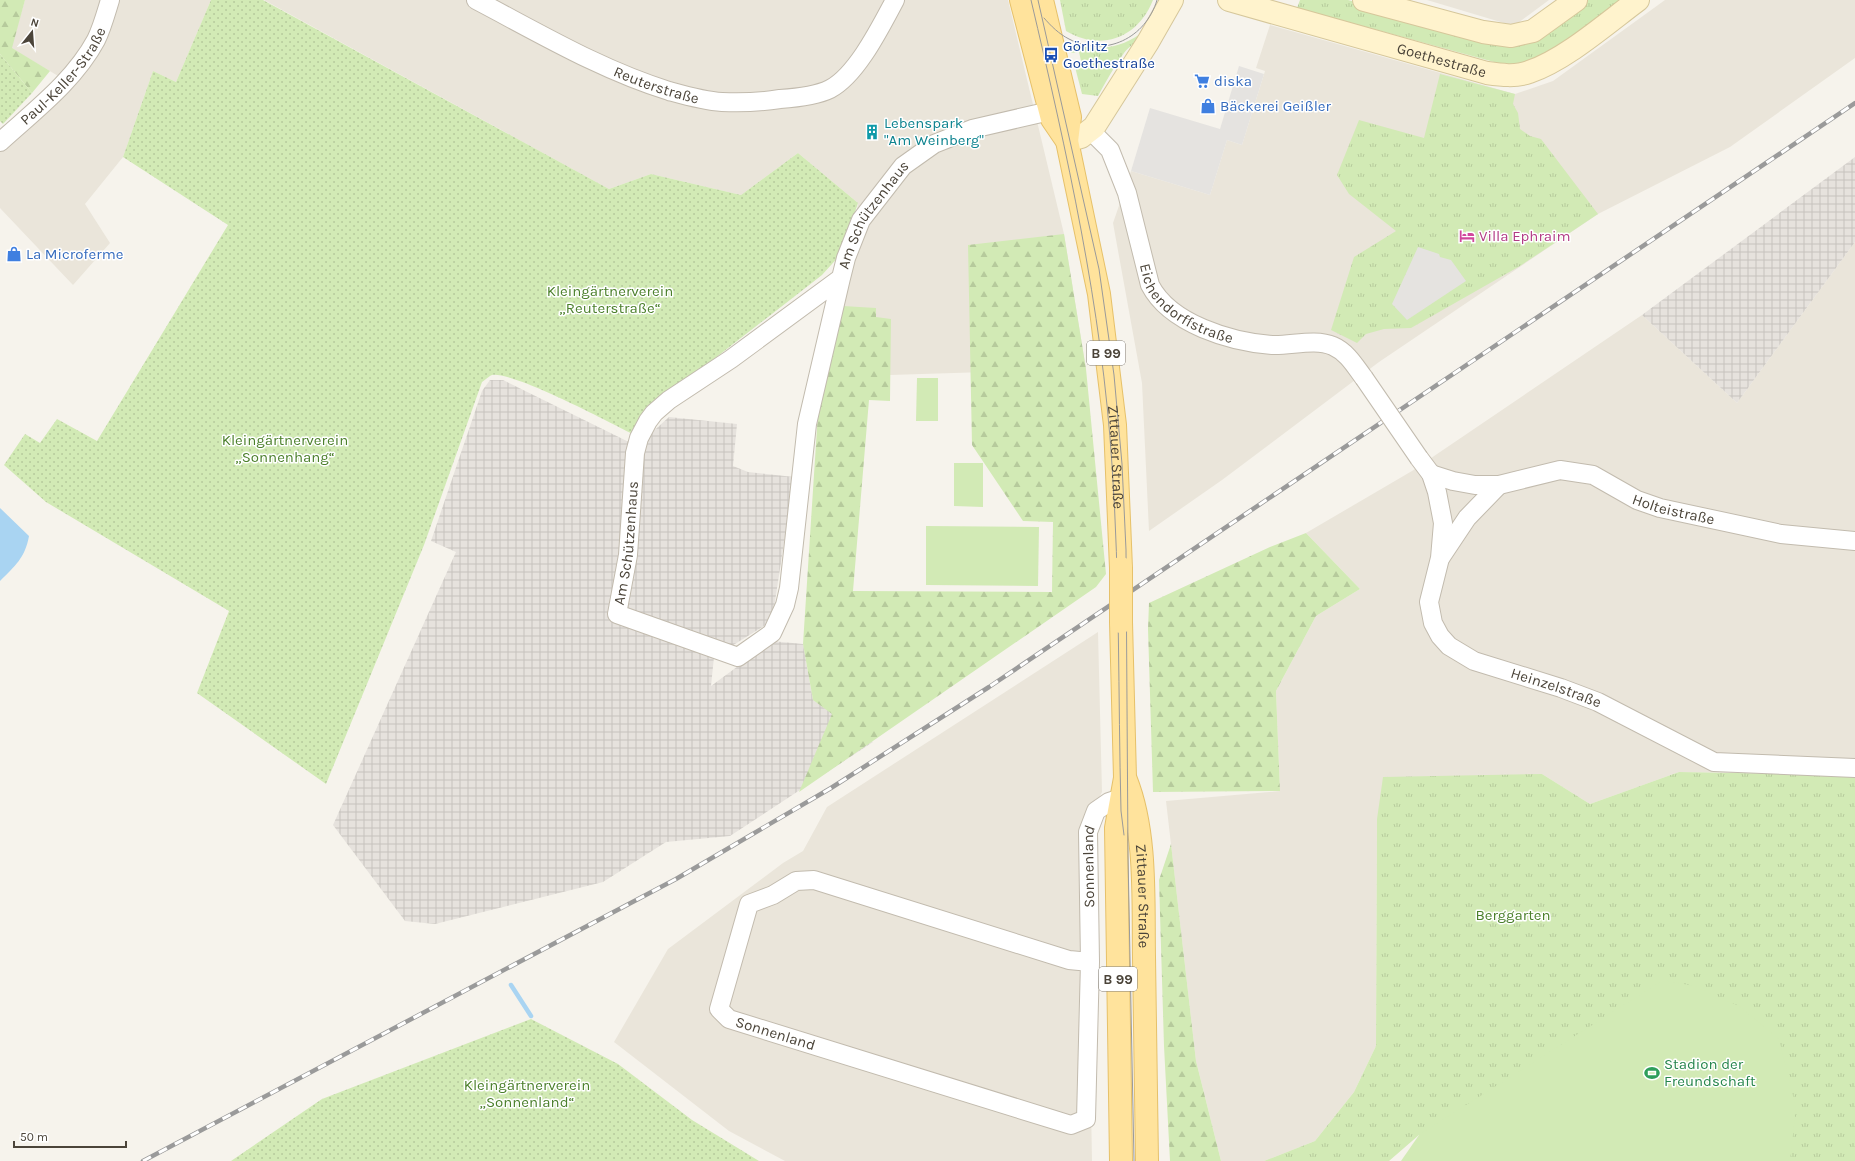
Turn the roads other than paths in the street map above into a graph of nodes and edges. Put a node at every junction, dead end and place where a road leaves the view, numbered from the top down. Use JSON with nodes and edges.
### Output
{"nodes":[{"id":1,"x":110,"y":0,"type":"edge"},
{"id":2,"x":476,"y":0,"type":"edge"},
{"id":3,"x":895,"y":0,"type":"edge"},
{"id":4,"x":1021,"y":0,"type":"edge"},
{"id":5,"x":1042,"y":0,"type":"edge"},
{"id":6,"x":1172,"y":0,"type":"edge"},
{"id":7,"x":1229,"y":0,"type":"edge"},
{"id":8,"x":1364,"y":0,"type":"edge"},
{"id":9,"x":1576,"y":0,"type":"edge"},
{"id":10,"x":1638,"y":0,"type":"edge"},
{"id":11,"x":1050,"y":111,"type":"junction"},
{"id":12,"x":1090,"y":130,"type":"junction"},
{"id":13,"x":1067,"y":141,"type":"junction"},
{"id":14,"x":0,"y":142,"type":"edge"},
{"id":15,"x":841,"y":278,"type":"junction"},
{"id":16,"x":1419,"y":458,"type":"joint"},
{"id":17,"x":1431,"y":474,"type":"junction"},
{"id":18,"x":1499,"y":485,"type":"junction"},
{"id":19,"x":1855,"y":541,"type":"edge"},
{"id":20,"x":1440,"y":558,"type":"junction"},
{"id":21,"x":1855,"y":768,"type":"edge"},
{"id":22,"x":1126,"y":791,"type":"junction"},
{"id":23,"x":1090,"y":962,"type":"junction"},
{"id":24,"x":1121,"y":1161,"type":"edge"},
{"id":25,"x":1147,"y":1161,"type":"edge"}],
"edges":[{"from":1,"to":14,"type":"street","name":"Paul-Keller-Straße"},
{"from":2,"to":3,"type":"street","name":"Reuterstraße"},
{"from":4,"to":11,"type":"main road","name":"Zittauer Straße","number":"B 99"},
{"from":5,"to":13,"type":"main road","name":"Zittauer Straße","number":"B 99"},
{"from":6,"to":12,"type":"street"},
{"from":7,"to":10,"type":"street","name":"Goethestraße"},
{"from":8,"to":9,"type":"street"},
{"from":11,"to":13,"type":"main road","name":"Zittauer Straße","number":"B 99"},
{"from":11,"to":15,"type":"street","name":"Am Schützenhaus"},
{"from":12,"to":13,"type":"street"},
{"from":12,"to":16,"type":"street","name":"Eichendorffstraße","bridge":true},
{"from":13,"to":22,"type":"main road","name":"Zittauer Straße","number":"B 99","bridge":true},
{"from":15,"to":15,"type":"street","name":"Am Schützenhaus"},
{"from":16,"to":17,"type":"street","name":"Heinzelstraße"},
{"from":17,"to":18,"type":"street","name":"Holteistraße"},
{"from":17,"to":20,"type":"street","name":"Heinzelstraße"},
{"from":18,"to":19,"type":"street","name":"Holteistraße"},
{"from":18,"to":20,"type":"street"},
{"from":20,"to":21,"type":"street","name":"Heinzelstraße"},
{"from":22,"to":23,"type":"street","name":"Sonnenland"},
{"from":22,"to":24,"type":"main road","name":"Zittauer Straße","number":"B 99"},
{"from":22,"to":25,"type":"main road","name":"Zittauer Straße","number":"B 99"},
{"from":23,"to":23,"type":"street","name":"Sonnenland"}]}
